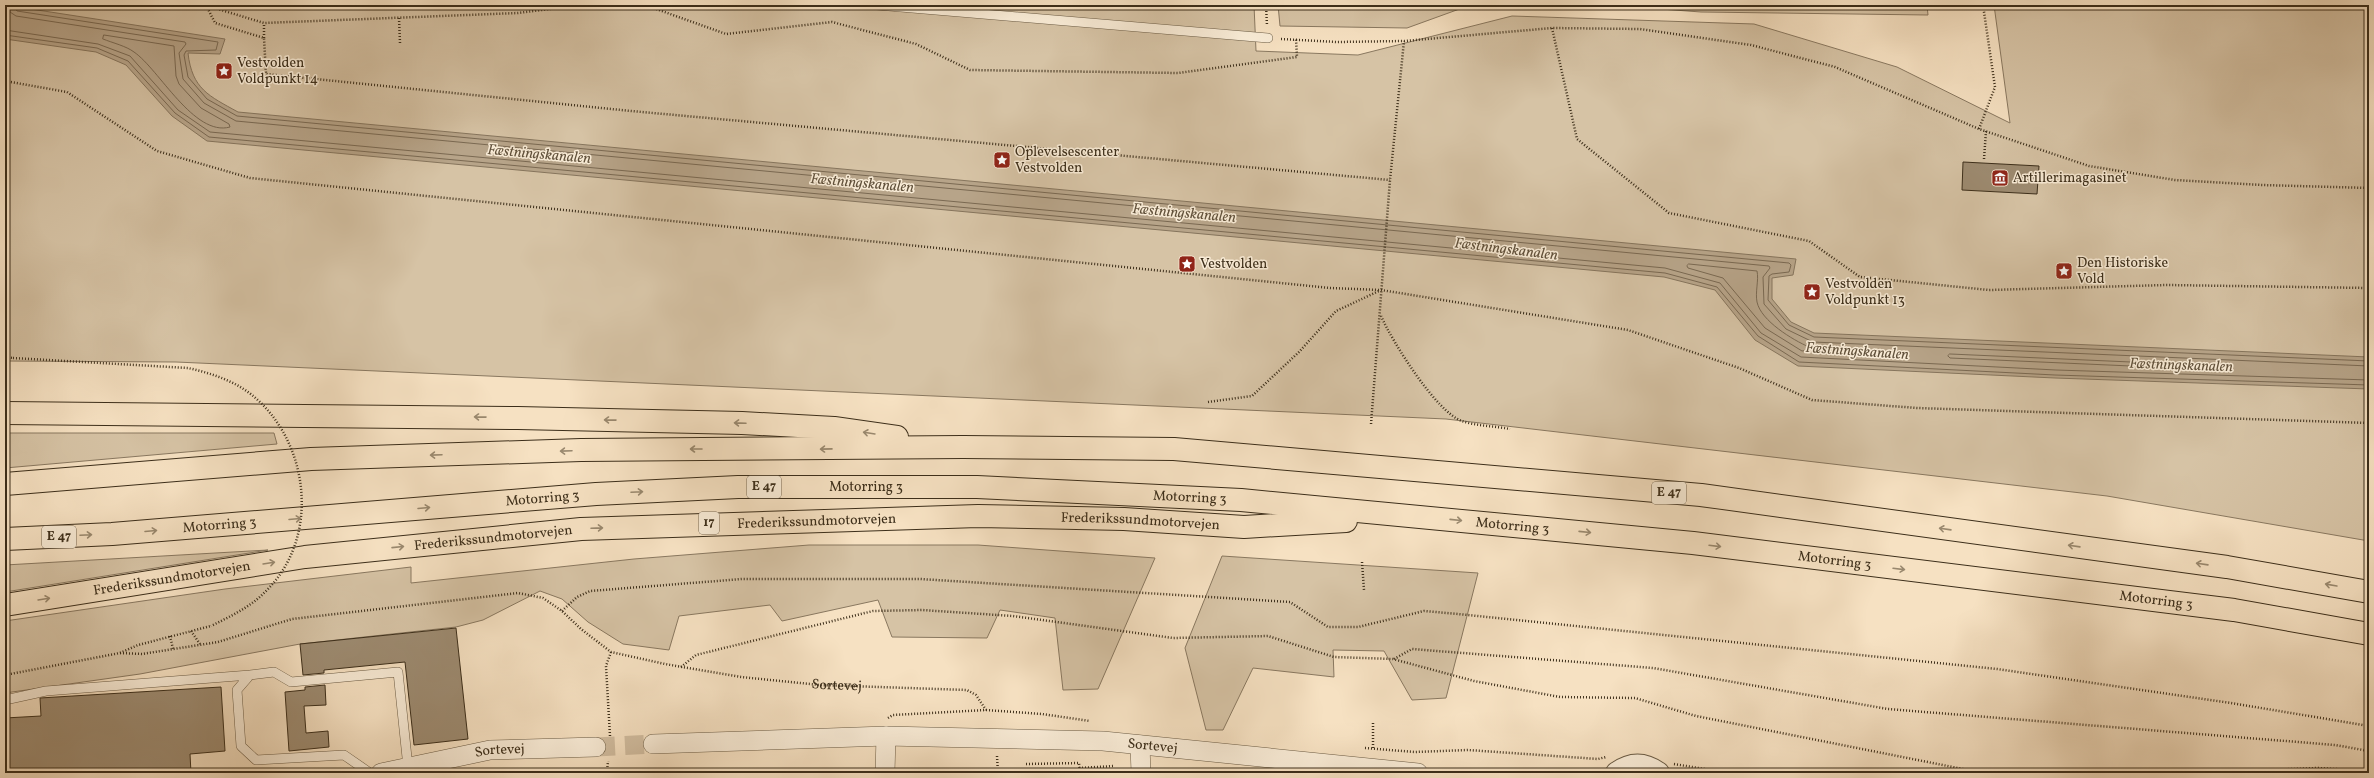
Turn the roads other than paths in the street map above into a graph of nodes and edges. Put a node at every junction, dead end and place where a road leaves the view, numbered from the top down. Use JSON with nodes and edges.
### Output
{"nodes":[{"id":1,"x":877,"y":5,"type":"edge"},
{"id":2,"x":1268,"y":38,"type":"road end"},
{"id":3,"x":5,"y":413,"type":"edge"},
{"id":4,"x":963,"y":447,"type":"junction"},
{"id":5,"x":5,"y":484,"type":"edge"},
{"id":6,"x":1417,"y":516,"type":"junction"},
{"id":7,"x":5,"y":539,"type":"edge"},
{"id":8,"x":2369,"y":592,"type":"edge"},
{"id":9,"x":5,"y":605,"type":"edge"},
{"id":10,"x":2369,"y":634,"type":"edge"},
{"id":11,"x":250,"y":675,"type":"junction"},
{"id":12,"x":5,"y":700,"type":"edge"},
{"id":13,"x":886,"y":736,"type":"junction"},
{"id":14,"x":653,"y":744,"type":"tunnel mouth"},
{"id":15,"x":1140,"y":745,"type":"junction"},
{"id":16,"x":604,"y":746,"type":"tunnel mouth"},
{"id":17,"x":1614,"y":765,"type":"edge"},
{"id":18,"x":408,"y":767,"type":"junction"},
{"id":19,"x":1663,"y":767,"type":"edge"},
{"id":20,"x":370,"y":773,"type":"edge"},
{"id":21,"x":381,"y":773,"type":"edge"},
{"id":22,"x":885,"y":773,"type":"edge"},
{"id":23,"x":1141,"y":773,"type":"edge"},
{"id":24,"x":1418,"y":773,"type":"edge"}],
"edges":[{"from":1,"to":2,"type":"lane"},
{"from":4,"to":3,"type":"highway","number":"E 47","one_way":true},
{"from":4,"to":5,"type":"highway","one_way":true},
{"from":8,"to":4,"type":"highway","number":"E 47","one_way":true},
{"from":7,"to":6,"type":"highway","name":"Motorring 3","number":"E 47","one_way":true},
{"from":9,"to":6,"type":"highway","name":"Frederikssundmotorvejen","number":"17","one_way":true},
{"from":6,"to":10,"type":"highway","name":"Motorring 3","number":"E 47","one_way":true},
{"from":11,"to":12,"type":"lane"},
{"from":11,"to":18,"type":"lane"},
{"from":11,"to":20,"type":"lane"},
{"from":13,"to":14,"type":"street","name":"Sortevej"},
{"from":13,"to":15,"type":"street","name":"Sortevej"},
{"from":13,"to":22,"type":"street"},
{"from":15,"to":23,"type":"street"},
{"from":15,"to":24,"type":"street","name":"Sortevej"},
{"from":16,"to":18,"type":"street","name":"Sortevej"},
{"from":17,"to":19,"type":"street"},
{"from":18,"to":21,"type":"street","name":"Sortevej"}]}
